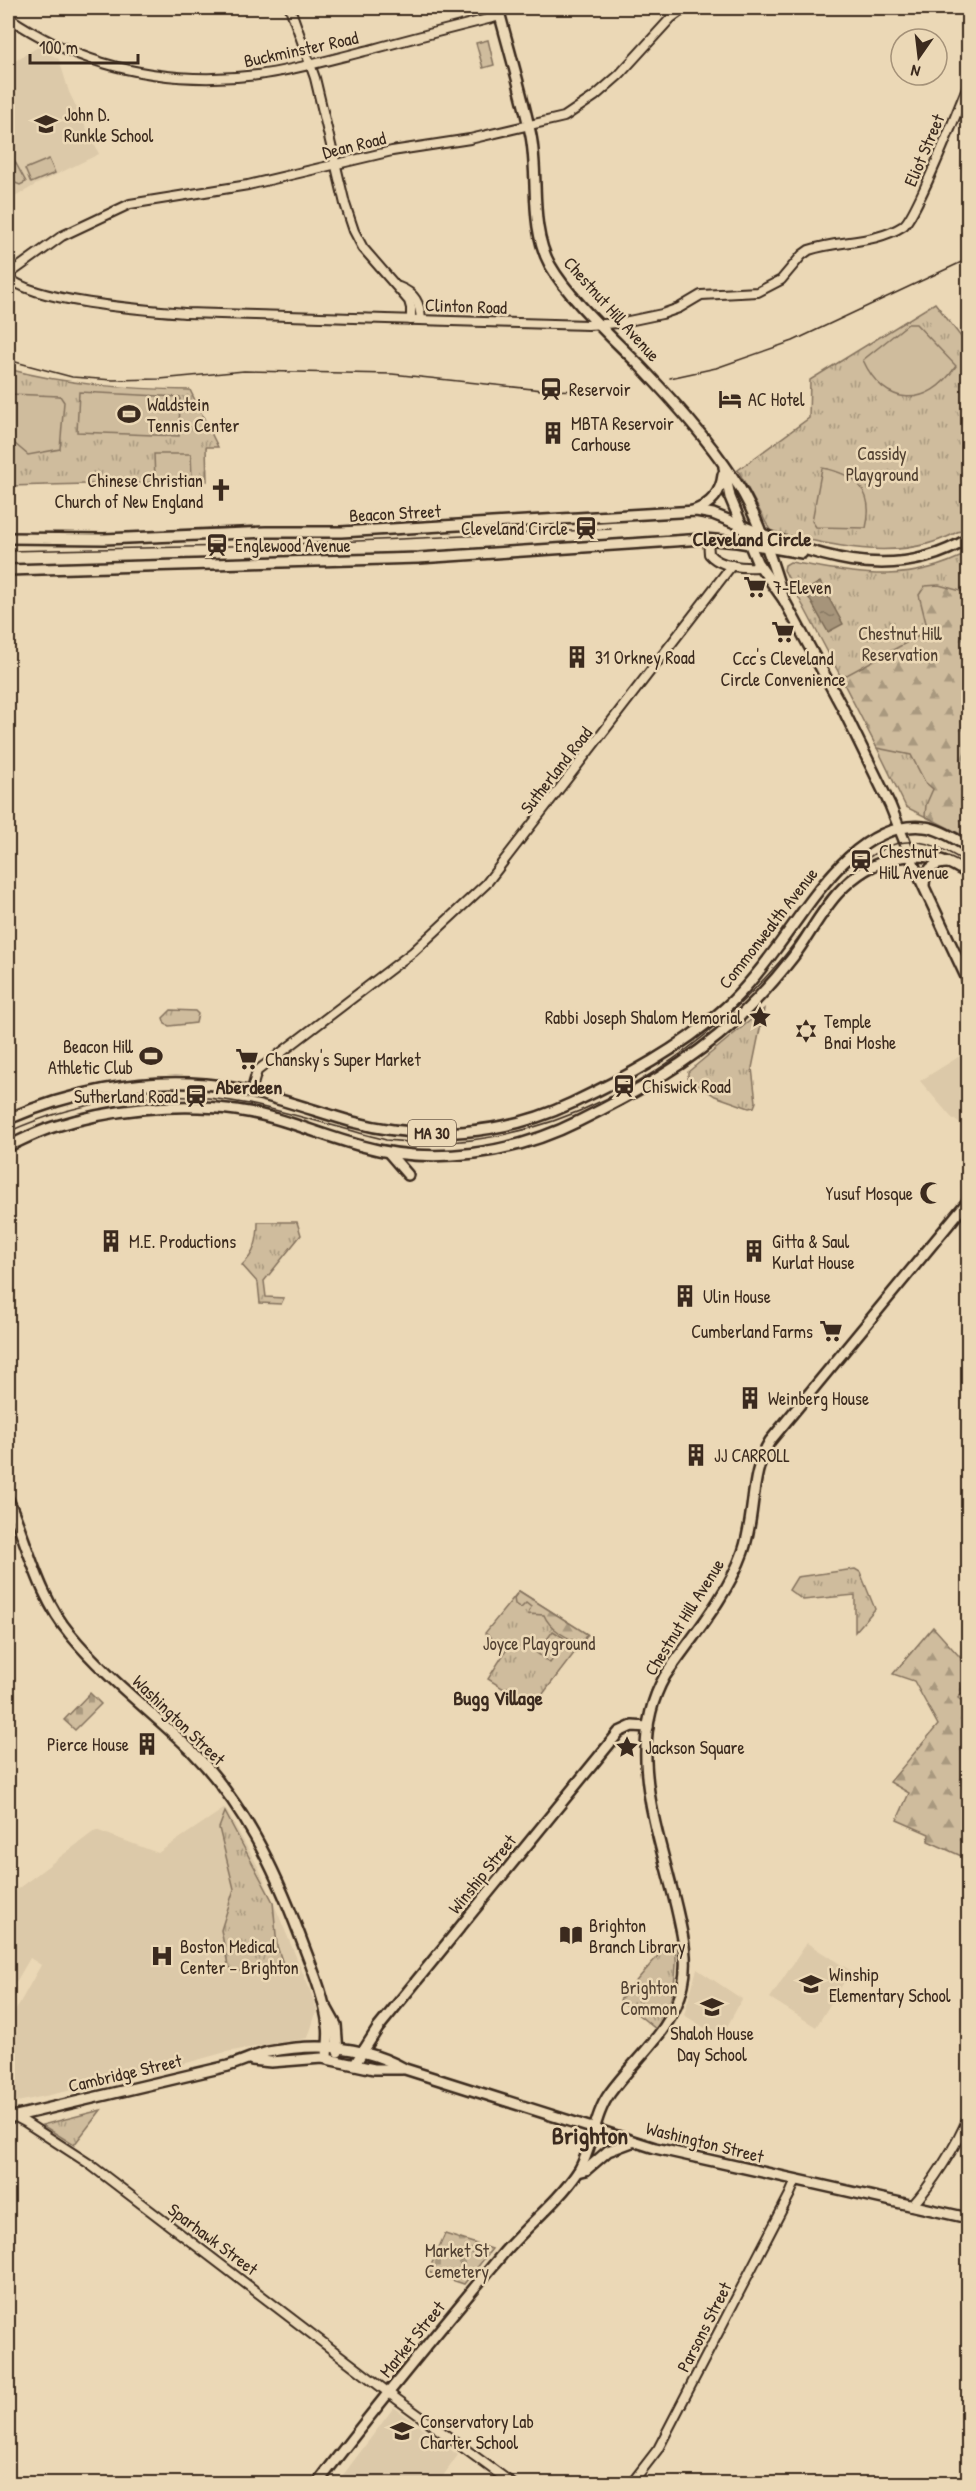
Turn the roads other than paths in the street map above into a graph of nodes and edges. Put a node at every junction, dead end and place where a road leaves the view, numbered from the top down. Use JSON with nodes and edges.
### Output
{"nodes":[{"id":1,"x":290,"y":8,"type":"edge"},
{"id":2,"x":684,"y":8,"type":"edge"},
{"id":3,"x":499,"y":11,"type":"edge"},
{"id":4,"x":8,"y":17,"type":"edge"},
{"id":5,"x":310,"y":65,"type":"junction"},
{"id":6,"x":969,"y":85,"type":"edge"},
{"id":7,"x":528,"y":126,"type":"junction"},
{"id":8,"x":336,"y":165,"type":"junction"},
{"id":9,"x":904,"y":225,"type":"joint"},
{"id":10,"x":8,"y":276,"type":"edge"},
{"id":11,"x":398,"y":286,"type":"junction"},
{"id":12,"x":411,"y":320,"type":"junction"},
{"id":13,"x":421,"y":320,"type":"junction"},
{"id":14,"x":598,"y":324,"type":"junction"},
{"id":15,"x":724,"y":467,"type":"junction"},
{"id":16,"x":689,"y":512,"type":"junction"},
{"id":17,"x":741,"y":525,"type":"junction"},
{"id":18,"x":759,"y":532,"type":"junction"},
{"id":19,"x":8,"y":538,"type":"edge"},
{"id":20,"x":708,"y":539,"type":"junction"},
{"id":21,"x":969,"y":539,"type":"edge"},
{"id":22,"x":749,"y":544,"type":"junction"},
{"id":23,"x":766,"y":548,"type":"junction"},
{"id":24,"x":813,"y":553,"type":"junction"},
{"id":25,"x":732,"y":565,"type":"junction"},
{"id":26,"x":759,"y":567,"type":"junction"},
{"id":27,"x":8,"y":570,"type":"edge"},
{"id":28,"x":784,"y":600,"type":"junction"},
{"id":29,"x":900,"y":829,"type":"junction"},
{"id":30,"x":969,"y":846,"type":"edge"},
{"id":31,"x":910,"y":855,"type":"junction"},
{"id":32,"x":953,"y":864,"type":"junction"},
{"id":33,"x":969,"y":873,"type":"edge"},
{"id":34,"x":924,"y":887,"type":"junction"},
{"id":35,"x":969,"y":981,"type":"edge"},
{"id":36,"x":252,"y":1088,"type":"junction"},
{"id":37,"x":8,"y":1119,"type":"edge"},
{"id":38,"x":8,"y":1146,"type":"edge"},
{"id":39,"x":389,"y":1153,"type":"junction"},
{"id":40,"x":408,"y":1175,"type":"dead end"},
{"id":41,"x":969,"y":1201,"type":"edge"},
{"id":42,"x":8,"y":1499,"type":"edge"},
{"id":43,"x":648,"y":1727,"type":"junction"},
{"id":44,"x":326,"y":2007,"type":"junction"},
{"id":45,"x":327,"y":2047,"type":"junction"},
{"id":46,"x":338,"y":2048,"type":"junction"},
{"id":47,"x":361,"y":2053,"type":"junction"},
{"id":48,"x":327,"y":2058,"type":"junction"},
{"id":49,"x":249,"y":2060,"type":"junction"},
{"id":50,"x":337,"y":2060,"type":"junction"},
{"id":51,"x":355,"y":2064,"type":"junction"},
{"id":52,"x":405,"y":2070,"type":"junction"},
{"id":53,"x":10,"y":2115,"type":"edge"},
{"id":54,"x":969,"y":2117,"type":"edge"},
{"id":55,"x":595,"y":2130,"type":"junction"},
{"id":56,"x":633,"y":2141,"type":"junction"},
{"id":57,"x":578,"y":2172,"type":"junction"},
{"id":58,"x":796,"y":2180,"type":"junction"},
{"id":59,"x":912,"y":2206,"type":"junction"},
{"id":60,"x":969,"y":2218,"type":"edge"},
{"id":61,"x":390,"y":2393,"type":"junction"},
{"id":62,"x":317,"y":2484,"type":"edge"},
{"id":63,"x":513,"y":2484,"type":"edge"},
{"id":64,"x":631,"y":2484,"type":"edge"}],
"edges":[{"from":1,"to":5,"type":"street"},
{"from":2,"to":7,"type":"street","name":"Dean Road"},
{"from":3,"to":5,"type":"street","name":"Buckminster Road"},
{"from":3,"to":7,"type":"main road","name":"Chestnut Hill Avenue"},
{"from":4,"to":5,"type":"street","name":"Buckminster Road"},
{"from":5,"to":8,"type":"street"},
{"from":6,"to":9,"type":"street","name":"Eliot Street"},
{"from":7,"to":8,"type":"street","name":"Dean Road"},
{"from":7,"to":14,"type":"main road","name":"Chestnut Hill Avenue"},
{"from":8,"to":10,"type":"street","name":"Dean Road"},
{"from":8,"to":11,"type":"street"},
{"from":9,"to":14,"type":"street","name":"Clinton Road"},
{"from":10,"to":12,"type":"street","name":"Clinton Road"},
{"from":11,"to":12,"type":"street"},
{"from":11,"to":13,"type":"street"},
{"from":12,"to":13,"type":"street","name":"Clinton Road"},
{"from":13,"to":14,"type":"street","name":"Clinton Road"},
{"from":14,"to":15,"type":"main road","name":"Chestnut Hill Avenue"},
{"from":15,"to":16,"type":"main road"},
{"from":15,"to":17,"type":"main road","name":"Chestnut Hill Avenue"},
{"from":15,"to":18,"type":"main road","name":"Chestnut Hill Avenue"},
{"from":16,"to":17,"type":"main road","name":"Beacon Street"},
{"from":16,"to":19,"type":"main road","name":"Beacon Street"},
{"from":17,"to":18,"type":"main road","name":"Beacon Street"},
{"from":17,"to":22,"type":"main road","name":"Chestnut Hill Avenue"},
{"from":18,"to":23,"type":"main road","name":"Chestnut Hill Avenue"},
{"from":18,"to":24,"type":"main road","name":"Beacon Street"},
{"from":20,"to":22,"type":"main road","name":"Beacon Street"},
{"from":20,"to":25,"type":"street"},
{"from":20,"to":27,"type":"main road","name":"Beacon Street"},
{"from":21,"to":24,"type":"main road","name":"Beacon Street"},
{"from":22,"to":23,"type":"main road","name":"Beacon Street"},
{"from":22,"to":26,"type":"main road","name":"Chestnut Hill Avenue"},
{"from":23,"to":24,"type":"main road","name":"Beacon Street"},
{"from":23,"to":28,"type":"main road","name":"Chestnut Hill Avenue"},
{"from":25,"to":26,"type":"street"},
{"from":25,"to":36,"type":"street","name":"Sutherland Road"},
{"from":26,"to":28,"type":"main road","name":"Chestnut Hill Avenue"},
{"from":28,"to":29,"type":"main road","name":"Chestnut Hill Avenue"},
{"from":29,"to":30,"type":"main road","name":"Commonwealth Avenue","number":"MA 30"},
{"from":29,"to":31,"type":"main road","name":"Chestnut Hill Avenue"},
{"from":29,"to":36,"type":"main road","name":"Commonwealth Avenue","number":"MA 30"},
{"from":31,"to":32,"type":"main road","name":"Commonwealth Avenue","number":"MA 30"},
{"from":31,"to":34,"type":"main road","name":"Chestnut Hill Avenue"},
{"from":31,"to":39,"type":"main road","name":"Commonwealth Avenue","number":"MA 30"},
{"from":32,"to":33,"type":"main road","name":"Commonwealth Avenue","number":"MA 30"},
{"from":32,"to":34,"type":"main road"},
{"from":34,"to":35,"type":"main road","name":"Chestnut Hill Avenue"},
{"from":36,"to":37,"type":"main road","name":"Commonwealth Avenue","number":"MA 30"},
{"from":38,"to":39,"type":"main road","name":"Commonwealth Avenue","number":"MA 30"},
{"from":39,"to":40,"type":"main road"},
{"from":41,"to":43,"type":"main road","name":"Chestnut Hill Avenue"},
{"from":42,"to":44,"type":"main road","name":"Washington Street"},
{"from":43,"to":47,"type":"main road","name":"Winship Street"},
{"from":43,"to":55,"type":"main road","name":"Chestnut Hill Avenue"},
{"from":44,"to":45,"type":"main road","name":"Washington Street"},
{"from":44,"to":46,"type":"main road","name":"Washington Street"},
{"from":45,"to":46,"type":"main road","name":"Cambridge Street"},
{"from":45,"to":48,"type":"main road","name":"Washington Street"},
{"from":45,"to":49,"type":"main road","name":"Cambridge Street"},
{"from":46,"to":47,"type":"main road","name":"Cambridge Street"},
{"from":46,"to":50,"type":"main road","name":"Washington Street"},
{"from":47,"to":51,"type":"main road","name":"Winship Street"},
{"from":47,"to":52,"type":"main road","name":"Cambridge Street"},
{"from":48,"to":49,"type":"main road","name":"Cambridge Street"},
{"from":48,"to":50,"type":"main road","name":"Cambridge Street"},
{"from":49,"to":53,"type":"main road","name":"Cambridge Street"},
{"from":50,"to":51,"type":"main road","name":"Cambridge Street"},
{"from":51,"to":52,"type":"main road","name":"Cambridge Street"},
{"from":52,"to":55,"type":"main road","name":"Washington Street"},
{"from":53,"to":61,"type":"street","name":"Sparhawk Street"},
{"from":54,"to":59,"type":"street"},
{"from":55,"to":56,"type":"main road","name":"Washington Street"},
{"from":55,"to":57,"type":"main road","name":"Market Street"},
{"from":56,"to":57,"type":"main road"},
{"from":56,"to":58,"type":"main road","name":"Washington Street"},
{"from":57,"to":61,"type":"main road","name":"Market Street"},
{"from":58,"to":59,"type":"main road","name":"Washington Street"},
{"from":58,"to":64,"type":"street","name":"Parsons Street"},
{"from":59,"to":60,"type":"main road","name":"Washington Street"},
{"from":61,"to":62,"type":"main road","name":"Market Street"},
{"from":61,"to":63,"type":"street","name":"Sparhawk Street"}]}
